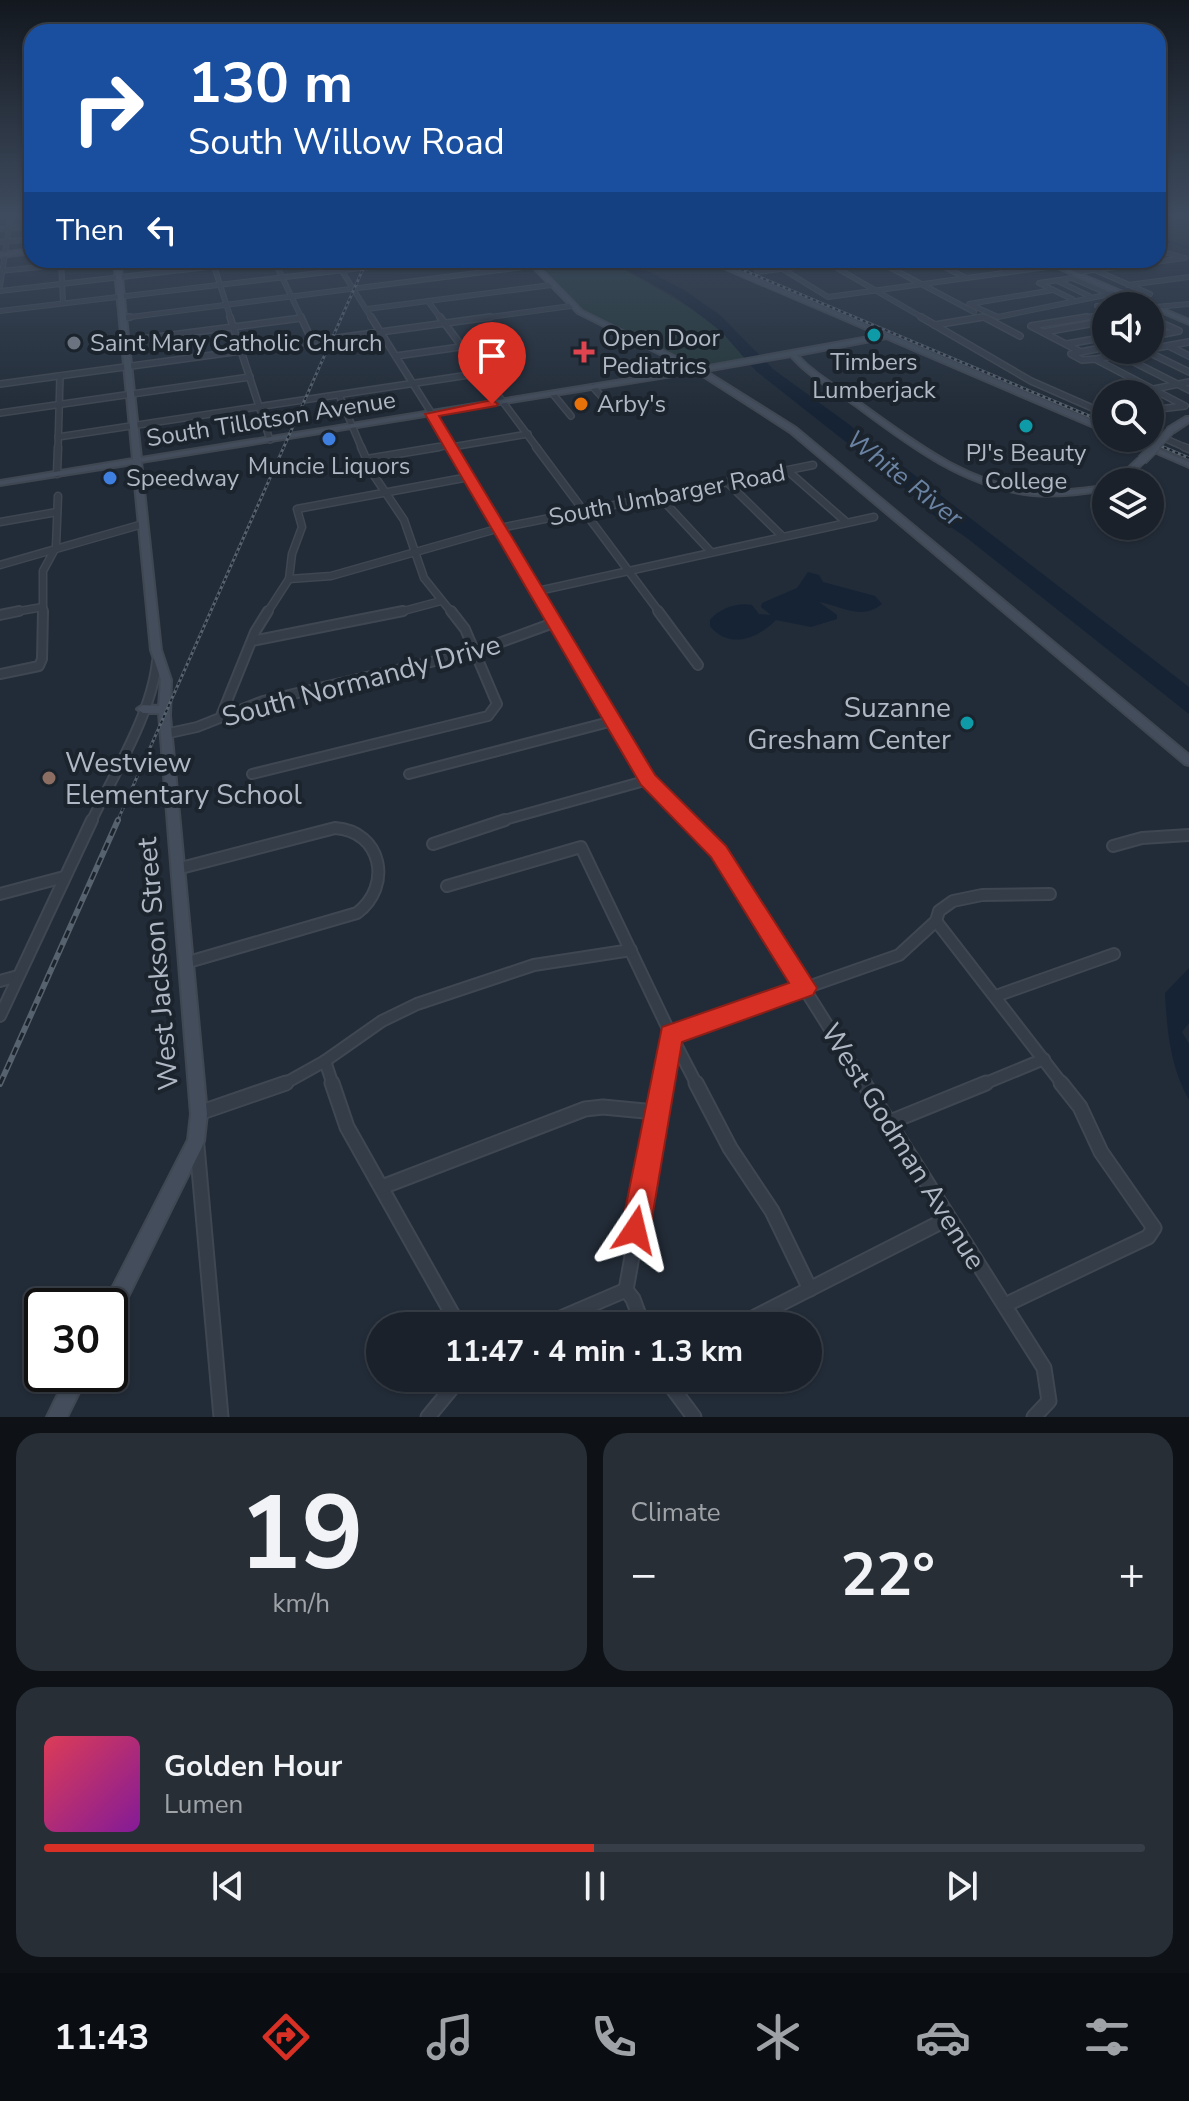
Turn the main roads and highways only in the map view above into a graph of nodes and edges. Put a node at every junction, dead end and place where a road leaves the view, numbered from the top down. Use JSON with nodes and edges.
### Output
{"nodes":[{"id":1,"x":119,"y":281,"type":"edge"},
{"id":2,"x":547,"y":281,"type":"edge"},
{"id":3,"x":757,"y":281,"type":"edge"},
{"id":4,"x":1092,"y":281,"type":"edge"},
{"id":5,"x":1189,"y":322,"type":"edge"},
{"id":6,"x":886,"y":336,"type":"junction"},
{"id":7,"x":793,"y":355,"type":"junction"},
{"id":8,"x":775,"y":358,"type":"junction"},
{"id":9,"x":806,"y":366,"type":"junction"},
{"id":10,"x":698,"y":370,"type":"junction"},
{"id":11,"x":1189,"y":421,"type":"edge"},
{"id":12,"x":1092,"y":423,"type":"edge"},
{"id":13,"x":1159,"y":452,"type":"edge"},
{"id":14,"x":136,"y":461,"type":"junction"},
{"id":15,"x":1145,"y":461,"type":"junction"},
{"id":16,"x":1189,"y":465,"type":"edge"},
{"id":17,"x":1136,"y":468,"type":"edge"},
{"id":18,"x":1138,"y":468,"type":"edge"},
{"id":19,"x":0,"y":483,"type":"edge"},
{"id":20,"x":1092,"y":487,"type":"edge"},
{"id":21,"x":1092,"y":487,"type":"edge"},
{"id":22,"x":143,"y":709,"type":"road end"},
{"id":23,"x":164,"y":710,"type":"junction"},
{"id":24,"x":1189,"y":761,"type":"edge"},
{"id":25,"x":122,"y":1288,"type":"edge"},
{"id":26,"x":69,"y":1392,"type":"edge"},
{"id":27,"x":57,"y":1417,"type":"edge"}],
"edges":[{"from":1,"to":14,"type":"main road","name":"West Jackson Street"},
{"from":2,"to":10,"type":"main road"},
{"from":3,"to":6,"type":"main road"},
{"from":4,"to":5,"type":"main road"},
{"from":6,"to":7,"type":"main road","name":"South Tillotson Avenue"},
{"from":6,"to":12,"type":"main road"},
{"from":7,"to":8,"type":"main road","name":"South Tillotson Avenue"},
{"from":7,"to":9,"type":"main road"},
{"from":7,"to":20,"type":"main road"},
{"from":8,"to":9,"type":"main road"},
{"from":8,"to":10,"type":"main road","name":"South Tillotson Avenue"},
{"from":9,"to":21,"type":"main road"},
{"from":10,"to":14,"type":"main road","name":"South Tillotson Avenue"},
{"from":10,"to":24,"type":"main road"},
{"from":11,"to":15,"type":"main road"},
{"from":13,"to":16,"type":"main road"},
{"from":14,"to":19,"type":"main road","name":"South Tillotson Avenue"},
{"from":14,"to":23,"type":"main road","name":"West Jackson Street"},
{"from":15,"to":17,"type":"main road"},
{"from":15,"to":18,"type":"main road"},
{"from":22,"to":23,"type":"main road"},
{"from":23,"to":25,"type":"main road","name":"West Jackson Street"},
{"from":26,"to":27,"type":"main road"}]}
